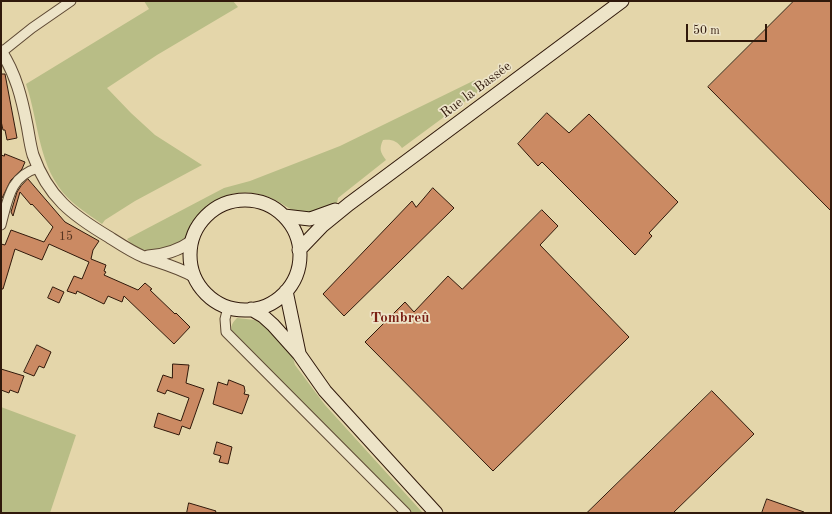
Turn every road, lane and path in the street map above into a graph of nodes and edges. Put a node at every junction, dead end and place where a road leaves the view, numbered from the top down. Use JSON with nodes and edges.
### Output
{"nodes":[{"id":1,"x":71,"y":1,"type":"edge"},
{"id":2,"x":622,"y":1,"type":"edge"},
{"id":3,"x":1,"y":51,"type":"edge"},
{"id":4,"x":38,"y":168,"type":"junction"},
{"id":5,"x":349,"y":204,"type":"junction"},
{"id":6,"x":284,"y":216,"type":"junction"},
{"id":7,"x":1,"y":225,"type":"edge"},
{"id":8,"x":192,"y":240,"type":"junction"},
{"id":9,"x":299,"y":250,"type":"junction"},
{"id":10,"x":143,"y":256,"type":"junction"},
{"id":11,"x":194,"y":277,"type":"junction"},
{"id":12,"x":286,"y":291,"type":"junction"},
{"id":13,"x":228,"y":307,"type":"junction"},
{"id":14,"x":251,"y":309,"type":"junction"},
{"id":15,"x":299,"y":354,"type":"junction"},
{"id":16,"x":396,"y":509,"type":"edge"},
{"id":17,"x":406,"y":513,"type":"edge"},
{"id":18,"x":436,"y":513,"type":"edge"}],
"edges":[{"from":1,"to":3,"type":"street"},
{"from":2,"to":5,"type":"main road","name":"Rue la Bassée"},
{"from":3,"to":4,"type":"street"},
{"from":4,"to":7,"type":"street"},
{"from":4,"to":10,"type":"street"},
{"from":5,"to":6,"type":"main road","name":"Rue la Bassée"},
{"from":5,"to":9,"type":"main road","name":"Rue la Bassée"},
{"from":6,"to":8,"type":"main road"},
{"from":6,"to":9,"type":"main road"},
{"from":8,"to":10,"type":"street"},
{"from":8,"to":11,"type":"main road"},
{"from":9,"to":12,"type":"main road"},
{"from":10,"to":11,"type":"street"},
{"from":11,"to":13,"type":"main road"},
{"from":12,"to":14,"type":"main road"},
{"from":12,"to":15,"type":"main road"},
{"from":13,"to":14,"type":"main road"},
{"from":13,"to":16,"type":"street"},
{"from":14,"to":15,"type":"main road"},
{"from":15,"to":18,"type":"main road"},
{"from":16,"to":17,"type":"street"}]}
